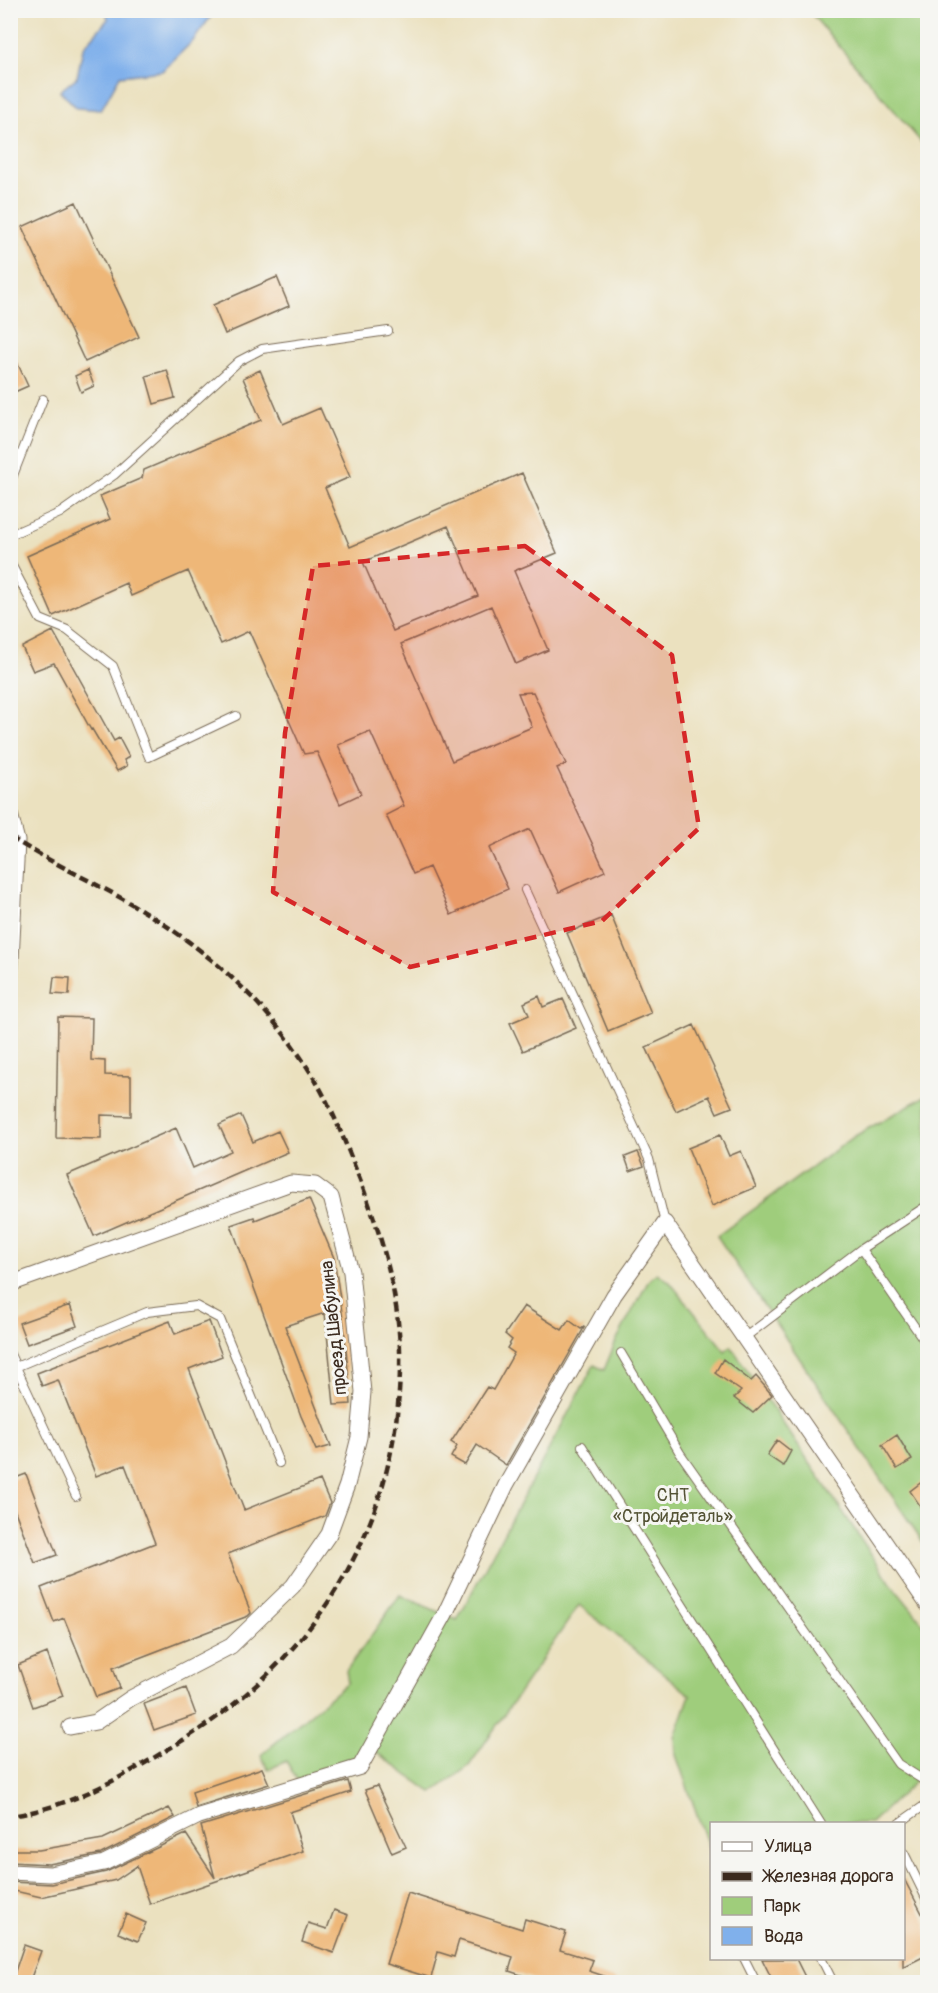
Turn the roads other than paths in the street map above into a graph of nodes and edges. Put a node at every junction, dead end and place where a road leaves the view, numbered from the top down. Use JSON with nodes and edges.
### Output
{"nodes":[{"id":1,"x":388,"y":331,"type":"dead end"},
{"id":2,"x":43,"y":399,"type":"dead end"},
{"id":3,"x":10,"y":483,"type":"edge"},
{"id":4,"x":10,"y":535,"type":"edge"},
{"id":5,"x":10,"y":562,"type":"edge"},
{"id":6,"x":236,"y":716,"type":"dead end"},
{"id":7,"x":10,"y":814,"type":"edge"},
{"id":8,"x":525,"y":890,"type":"dead end"},
{"id":9,"x":10,"y":980,"type":"edge"},
{"id":10,"x":927,"y":1205,"type":"edge"},
{"id":11,"x":665,"y":1222,"type":"junction"},
{"id":12,"x":861,"y":1249,"type":"junction"},
{"id":13,"x":10,"y":1284,"type":"edge"},
{"id":14,"x":744,"y":1338,"type":"junction"},
{"id":15,"x":927,"y":1346,"type":"edge"},
{"id":16,"x":621,"y":1353,"type":"dead end"},
{"id":17,"x":10,"y":1354,"type":"edge"},
{"id":18,"x":18,"y":1366,"type":"junction"},
{"id":19,"x":582,"y":1446,"type":"dead end"},
{"id":20,"x":279,"y":1462,"type":"dead end"},
{"id":21,"x":76,"y":1496,"type":"dead end"},
{"id":22,"x":927,"y":1605,"type":"edge"},
{"id":23,"x":70,"y":1727,"type":"dead end"},
{"id":24,"x":927,"y":1783,"type":"edge"},
{"id":25,"x":927,"y":1803,"type":"edge"},
{"id":26,"x":820,"y":1822,"type":"edge"},
{"id":27,"x":901,"y":1822,"type":"edge"},
{"id":28,"x":905,"y":1857,"type":"edge"},
{"id":29,"x":10,"y":1872,"type":"edge"},
{"id":30,"x":927,"y":1902,"type":"edge"},
{"id":31,"x":744,"y":1960,"type":"edge"},
{"id":32,"x":822,"y":1960,"type":"edge"},
{"id":33,"x":756,"y":1983,"type":"edge"},
{"id":34,"x":833,"y":1983,"type":"edge"}],
"edges":[{"from":1,"to":4,"type":"lane"},
{"from":2,"to":3,"type":"lane"},
{"from":5,"to":6,"type":"lane"},
{"from":7,"to":9,"type":"street"},
{"from":8,"to":11,"type":"lane"},
{"from":10,"to":12,"type":"lane"},
{"from":11,"to":14,"type":"street"},
{"from":11,"to":29,"type":"street"},
{"from":12,"to":14,"type":"lane"},
{"from":12,"to":15,"type":"lane"},
{"from":13,"to":23,"type":"street","name":"проезд Шабулина"},
{"from":14,"to":22,"type":"street"},
{"from":16,"to":24,"type":"lane"},
{"from":17,"to":18,"type":"lane"},
{"from":18,"to":20,"type":"lane"},
{"from":18,"to":21,"type":"lane"},
{"from":19,"to":26,"type":"lane"},
{"from":25,"to":27,"type":"lane"},
{"from":28,"to":30,"type":"lane"},
{"from":31,"to":33,"type":"lane"},
{"from":32,"to":34,"type":"lane"}]}
